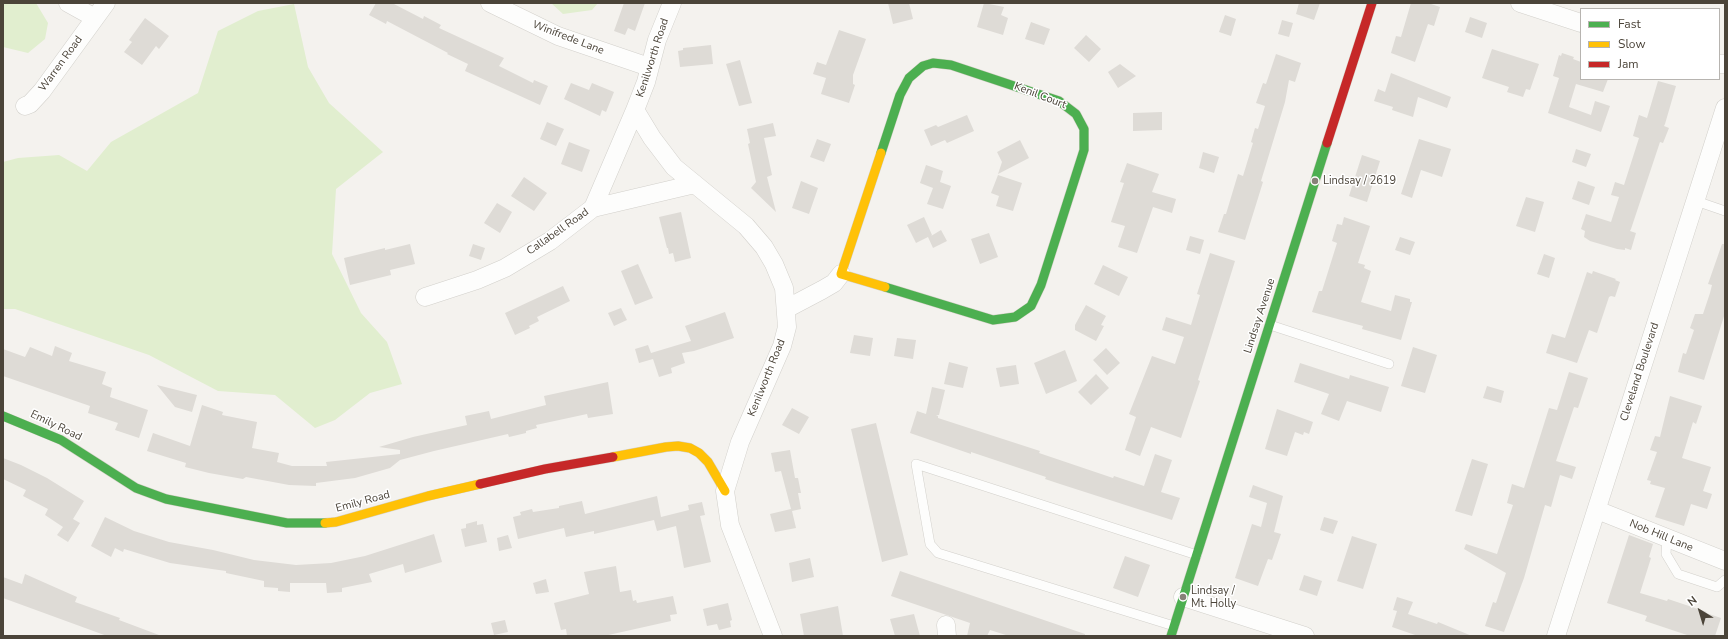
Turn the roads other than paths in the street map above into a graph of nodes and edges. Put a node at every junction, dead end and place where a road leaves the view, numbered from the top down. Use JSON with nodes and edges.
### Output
{"nodes":[{"id":1,"x":68,"y":3,"type":"edge"},
{"id":2,"x":106,"y":3,"type":"edge"},
{"id":3,"x":490,"y":3,"type":"edge"},
{"id":4,"x":672,"y":3,"type":"edge"},
{"id":5,"x":1372,"y":3,"type":"edge"},
{"id":6,"x":1520,"y":3,"type":"edge"},
{"id":7,"x":94,"y":18,"type":"junction"},
{"id":8,"x":1580,"y":23,"type":"edge"},
{"id":9,"x":649,"y":67,"type":"junction"},
{"id":10,"x":25,"y":106,"type":"dead end"},
{"id":11,"x":1725,"y":108,"type":"edge"},
{"id":12,"x":636,"y":110,"type":"junction"},
{"id":13,"x":695,"y":184,"type":"junction"},
{"id":14,"x":1696,"y":201,"type":"junction"},
{"id":15,"x":593,"y":208,"type":"junction"},
{"id":16,"x":1725,"y":211,"type":"edge"},
{"id":17,"x":841,"y":274,"type":"junction"},
{"id":18,"x":425,"y":297,"type":"dead end"},
{"id":19,"x":786,"y":309,"type":"junction"},
{"id":20,"x":1270,"y":325,"type":"junction"},
{"id":21,"x":1389,"y":364,"type":"dead end"},
{"id":22,"x":3,"y":416,"type":"edge"},
{"id":23,"x":725,"y":491,"type":"junction"},
{"id":24,"x":1597,"y":510,"type":"junction"},
{"id":25,"x":1667,"y":538,"type":"junction"},
{"id":26,"x":1197,"y":555,"type":"junction"},
{"id":27,"x":1725,"y":561,"type":"edge"},
{"id":28,"x":1725,"y":580,"type":"edge"},
{"id":29,"x":1183,"y":597,"type":"junction"},
{"id":30,"x":1174,"y":626,"type":"junction"},
{"id":31,"x":773,"y":636,"type":"edge"},
{"id":32,"x":1171,"y":636,"type":"edge"},
{"id":33,"x":1305,"y":636,"type":"edge"},
{"id":34,"x":1556,"y":636,"type":"edge"}],
"edges":[{"from":1,"to":7,"type":"street"},
{"from":2,"to":7,"type":"street","name":"Warren Road"},
{"from":3,"to":9,"type":"street","name":"Winifrede Lane"},
{"from":4,"to":9,"type":"street","name":"Kenilworth Road"},
{"from":5,"to":20,"type":"street","name":"Lindsay Avenue"},
{"from":6,"to":8,"type":"street"},
{"from":7,"to":10,"type":"street","name":"Warren Road"},
{"from":9,"to":12,"type":"street","name":"Kenilworth Road"},
{"from":11,"to":14,"type":"street","name":"Cleveland Boulevard"},
{"from":12,"to":13,"type":"street","name":"Kenilworth Road"},
{"from":12,"to":15,"type":"street","name":"Callabell Road"},
{"from":13,"to":15,"type":"street"},
{"from":13,"to":19,"type":"street","name":"Kenilworth Road"},
{"from":14,"to":16,"type":"lane"},
{"from":14,"to":24,"type":"street","name":"Cleveland Boulevard"},
{"from":15,"to":18,"type":"street","name":"Callabell Road"},
{"from":17,"to":17,"type":"street","name":"Kenil Court"},
{"from":17,"to":19,"type":"street","name":"Kenil Court"},
{"from":19,"to":23,"type":"street","name":"Kenilworth Road"},
{"from":20,"to":21,"type":"lane"},
{"from":20,"to":26,"type":"street","name":"Lindsay Avenue"},
{"from":22,"to":23,"type":"street","name":"Emily Road"},
{"from":23,"to":31,"type":"street","name":"Kenilworth Road"},
{"from":24,"to":25,"type":"street","name":"Nob Hill Lane"},
{"from":24,"to":34,"type":"street","name":"Cleveland Boulevard"},
{"from":25,"to":27,"type":"street","name":"Nob Hill Lane"},
{"from":25,"to":28,"type":"lane"},
{"from":26,"to":29,"type":"street","name":"Lindsay Avenue"},
{"from":26,"to":30,"type":"lane"},
{"from":29,"to":30,"type":"street","name":"Lindsay Avenue"},
{"from":29,"to":33,"type":"street"},
{"from":30,"to":32,"type":"street","name":"Lindsay Avenue"}]}
